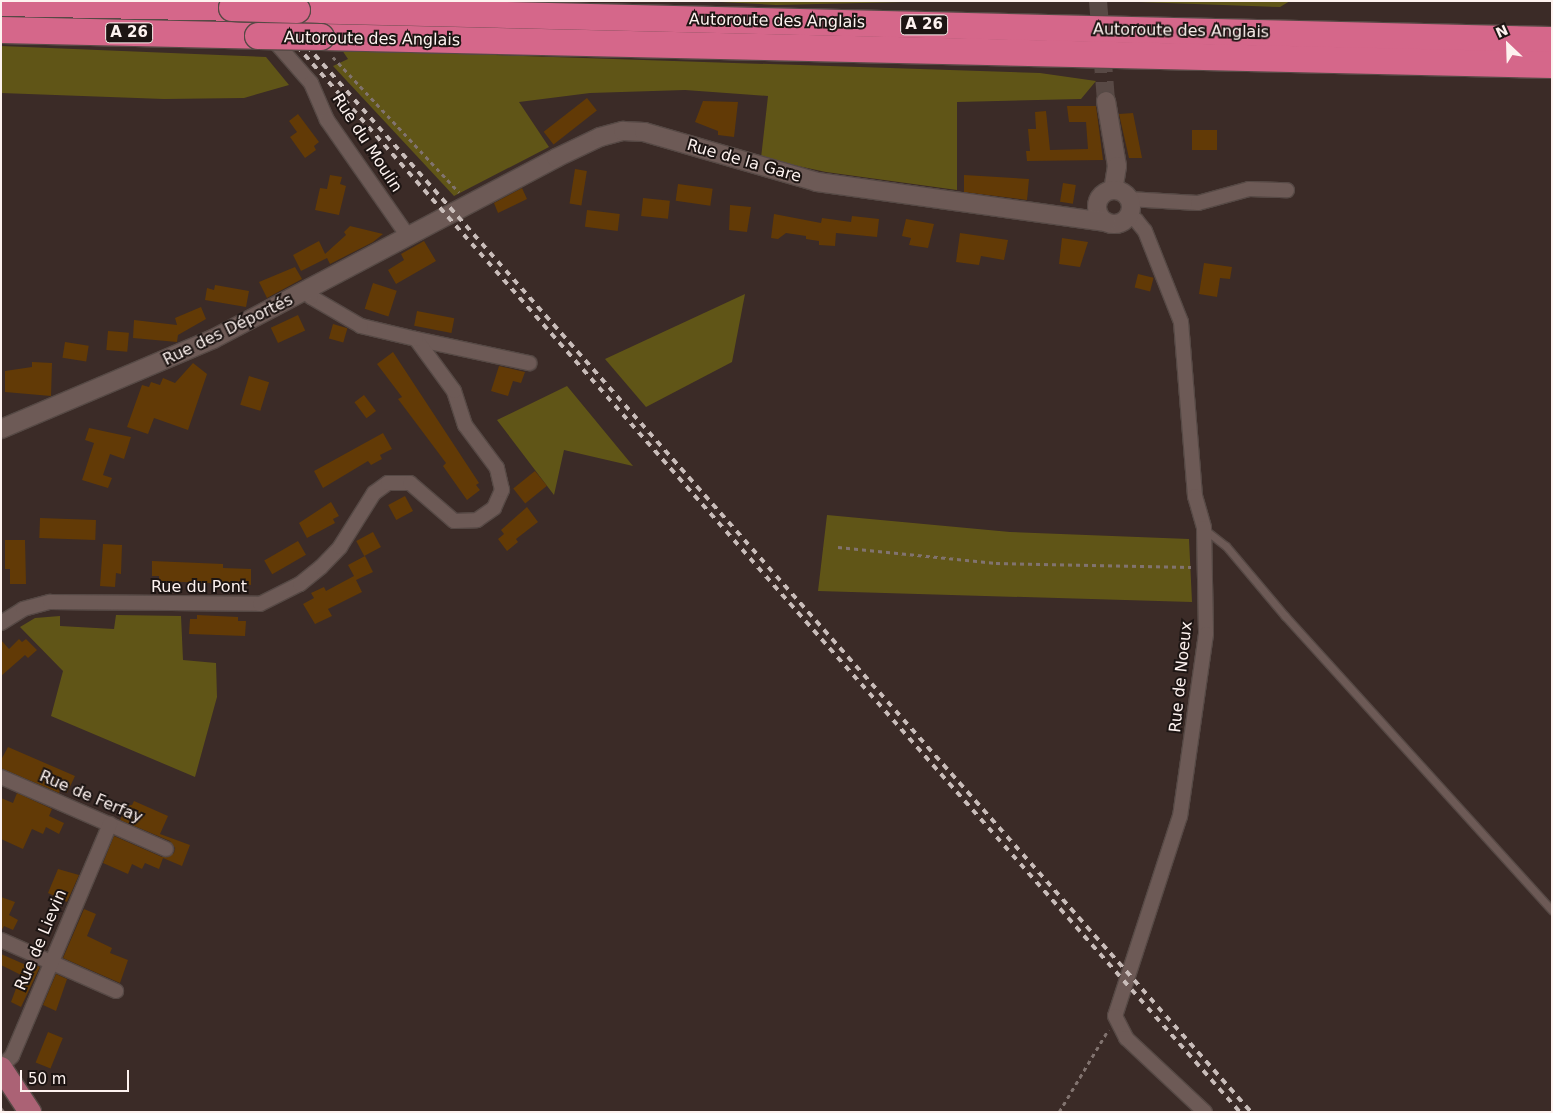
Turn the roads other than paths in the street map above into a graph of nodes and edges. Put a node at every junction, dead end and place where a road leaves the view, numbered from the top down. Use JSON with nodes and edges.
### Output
{"nodes":[{"id":1,"x":1,"y":3,"type":"edge"},
{"id":2,"x":235,"y":5,"type":"edge"},
{"id":3,"x":1,"y":30,"type":"edge"},
{"id":4,"x":1552,"y":40,"type":"edge"},
{"id":5,"x":1552,"y":65,"type":"edge"},
{"id":6,"x":1106,"y":101,"type":"tunnel mouth"},
{"id":7,"x":1287,"y":190,"type":"dead end"},
{"id":8,"x":1121,"y":194,"type":"junction"},
{"id":9,"x":1098,"y":201,"type":"junction"},
{"id":10,"x":446,"y":214,"type":"joint"},
{"id":11,"x":1060,"y":217,"type":"junction"},
{"id":12,"x":1128,"y":217,"type":"junction"},
{"id":13,"x":1106,"y":222,"type":"junction"},
{"id":14,"x":408,"y":236,"type":"junction"},
{"id":15,"x":308,"y":291,"type":"junction"},
{"id":16,"x":416,"y":340,"type":"junction"},
{"id":17,"x":529,"y":363,"type":"dead end"},
{"id":18,"x":1,"y":429,"type":"edge"},
{"id":19,"x":1204,"y":528,"type":"junction"},
{"id":20,"x":1,"y":623,"type":"edge"},
{"id":21,"x":1,"y":777,"type":"edge"},
{"id":22,"x":110,"y":824,"type":"junction"},
{"id":23,"x":166,"y":849,"type":"dead end"},
{"id":24,"x":1552,"y":910,"type":"edge"},
{"id":25,"x":1,"y":940,"type":"edge"},
{"id":26,"x":50,"y":961,"type":"junction"},
{"id":27,"x":116,"y":991,"type":"dead end"},
{"id":28,"x":1,"y":1068,"type":"edge"},
{"id":29,"x":1,"y":1095,"type":"edge"},
{"id":30,"x":11,"y":1112,"type":"edge"},
{"id":31,"x":30,"y":1112,"type":"edge"},
{"id":32,"x":1205,"y":1112,"type":"edge"}],
"edges":[{"from":1,"to":2,"type":"highway","name":"Autoroute des Anglais","number":"A 26"},
{"from":2,"to":4,"type":"highway","name":"Autoroute des Anglais","number":"A 26","bridge":true},
{"from":2,"to":14,"type":"street","name":"Rue du Moulin"},
{"from":3,"to":5,"type":"highway","name":"Autoroute des Anglais","number":"A 26","bridge":true},
{"from":6,"to":8,"type":"street"},
{"from":7,"to":8,"type":"street"},
{"from":8,"to":9,"type":"street"},
{"from":8,"to":12,"type":"street"},
{"from":9,"to":11,"type":"street"},
{"from":9,"to":13,"type":"street"},
{"from":10,"to":11,"type":"street","name":"Rue de la Gare"},
{"from":10,"to":14,"type":"street","name":"Rue des Déportés"},
{"from":11,"to":13,"type":"street","name":"Rue de la Gare"},
{"from":12,"to":13,"type":"street"},
{"from":12,"to":19,"type":"street","name":"Rue de Noeux"},
{"from":14,"to":15,"type":"street","name":"Rue des Déportés"},
{"from":15,"to":16,"type":"street"},
{"from":15,"to":18,"type":"street","name":"Rue des Déportés"},
{"from":16,"to":17,"type":"street"},
{"from":16,"to":20,"type":"street","name":"Rue du Pont"},
{"from":19,"to":24,"type":"lane"},
{"from":19,"to":32,"type":"street","name":"Rue de Noeux"},
{"from":21,"to":22,"type":"street","name":"Rue de Ferfay"},
{"from":22,"to":23,"type":"street","name":"Rue de Ferfay"},
{"from":22,"to":26,"type":"street","name":"Rue de Lievin"},
{"from":25,"to":26,"type":"street"},
{"from":26,"to":27,"type":"street"},
{"from":26,"to":28,"type":"street","name":"Rue de Lievin"},
{"from":28,"to":31,"type":"main road"},
{"from":29,"to":30,"type":"main road"}]}
